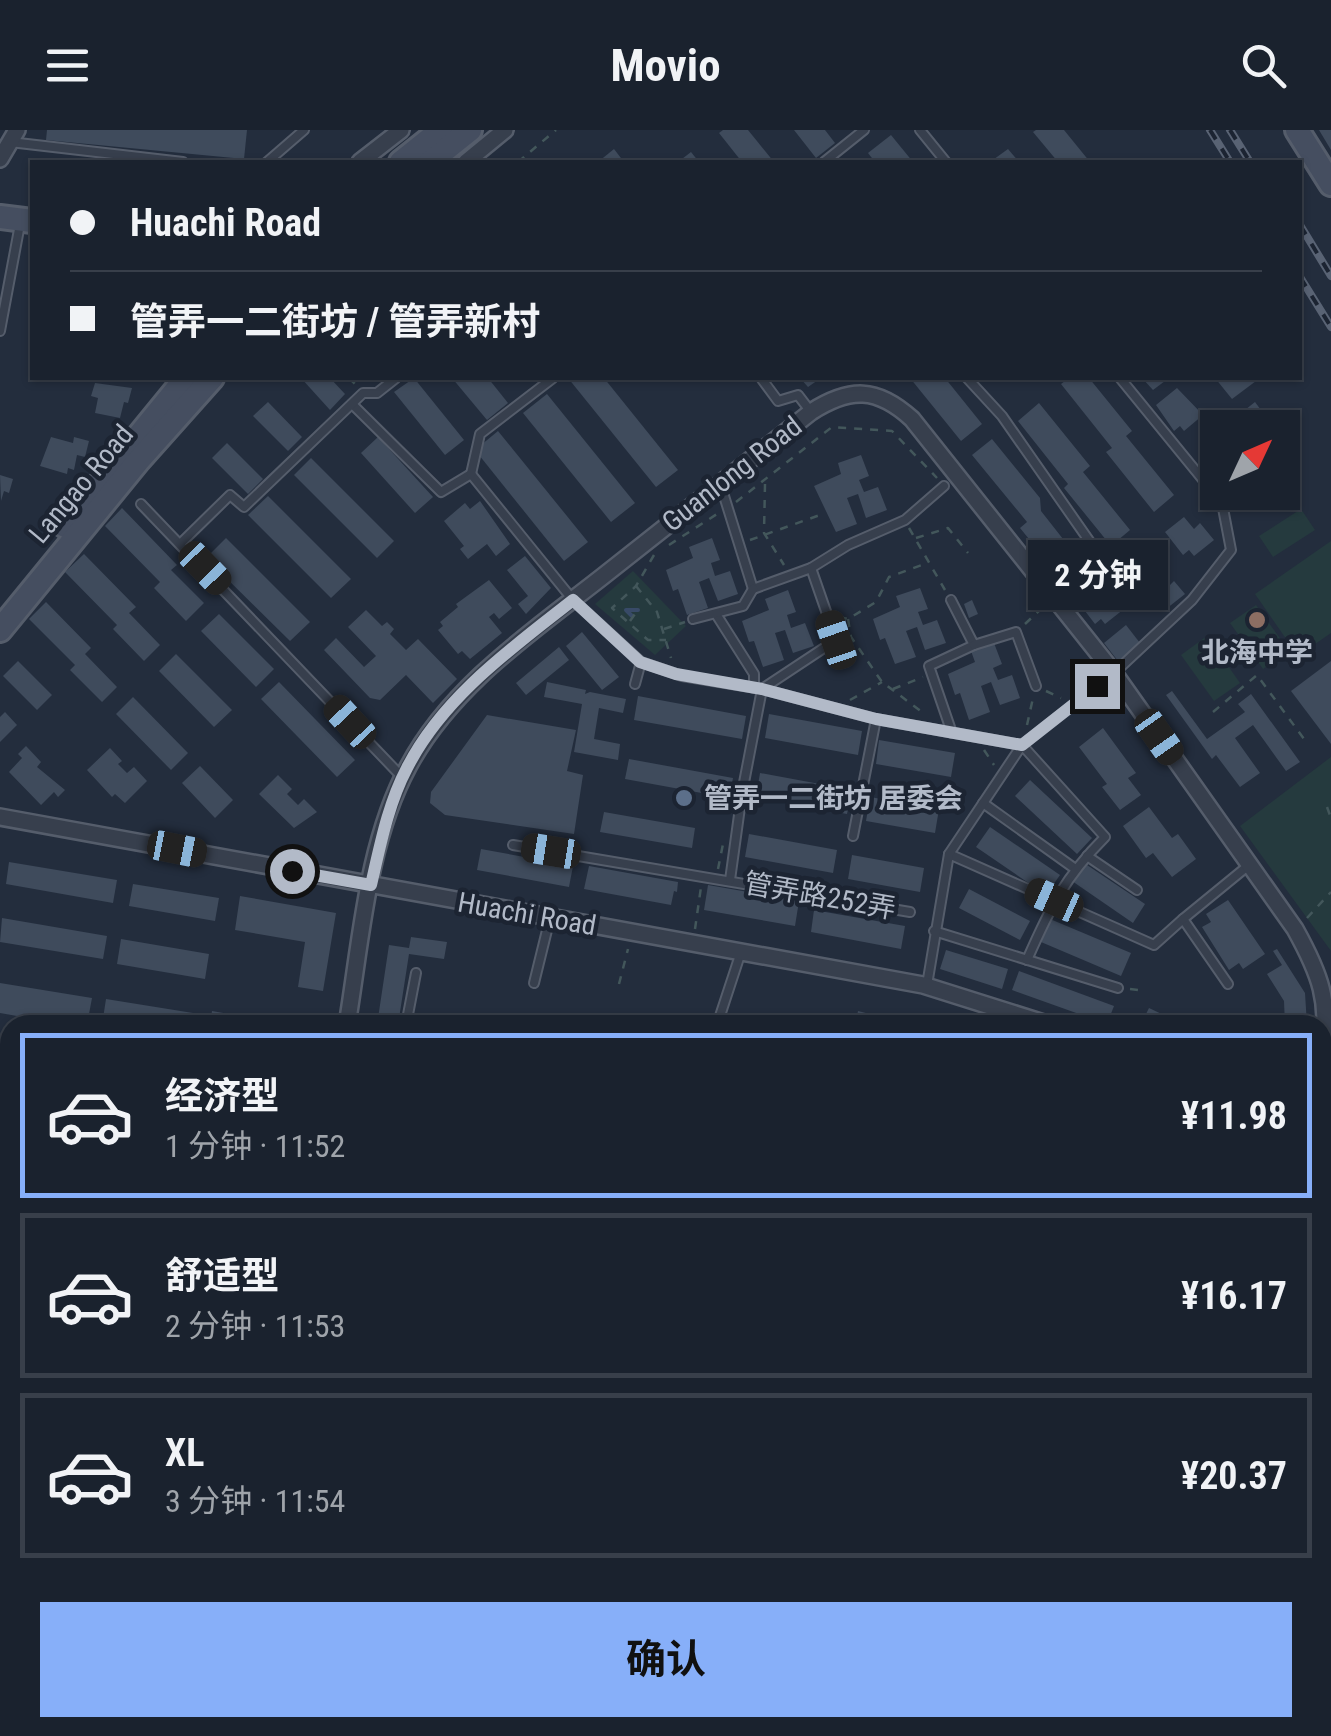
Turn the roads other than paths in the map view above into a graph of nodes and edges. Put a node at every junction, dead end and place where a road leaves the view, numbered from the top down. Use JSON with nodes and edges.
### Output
{"nodes":[{"id":1,"x":304,"y":130,"type":"edge"},
{"id":2,"x":401,"y":130,"type":"edge"},
{"id":3,"x":441,"y":130,"type":"edge"},
{"id":4,"x":470,"y":130,"type":"edge"},
{"id":5,"x":506,"y":130,"type":"edge"},
{"id":6,"x":864,"y":130,"type":"edge"},
{"id":7,"x":920,"y":130,"type":"edge"},
{"id":8,"x":1297,"y":130,"type":"edge"},
{"id":9,"x":14,"y":136,"type":"edge"},
{"id":10,"x":0,"y":158,"type":"edge"},
{"id":11,"x":170,"y":160,"type":"edge"},
{"id":12,"x":269,"y":160,"type":"edge"},
{"id":13,"x":363,"y":160,"type":"edge"},
{"id":14,"x":404,"y":160,"type":"edge"},
{"id":15,"x":432,"y":160,"type":"edge"},
{"id":16,"x":468,"y":160,"type":"edge"},
{"id":17,"x":826,"y":160,"type":"edge"},
{"id":18,"x":944,"y":160,"type":"edge"},
{"id":19,"x":1331,"y":184,"type":"edge"},
{"id":20,"x":0,"y":203,"type":"edge"},
{"id":21,"x":22,"y":216,"type":"edge"},
{"id":22,"x":0,"y":330,"type":"edge"},
{"id":23,"x":184,"y":380,"type":"edge"},
{"id":24,"x":210,"y":380,"type":"edge"},
{"id":25,"x":393,"y":380,"type":"edge"},
{"id":26,"x":550,"y":380,"type":"edge"},
{"id":27,"x":762,"y":380,"type":"edge"},
{"id":28,"x":970,"y":380,"type":"edge"},
{"id":29,"x":1122,"y":380,"type":"edge"},
{"id":30,"x":352,"y":404,"type":"junction"},
{"id":31,"x":811,"y":412,"type":"junction"},
{"id":32,"x":470,"y":474,"type":"junction"},
{"id":33,"x":720,"y":484,"type":"junction"},
{"id":34,"x":944,"y":486,"type":"road end"},
{"id":35,"x":141,"y":504,"type":"dead end"},
{"id":36,"x":181,"y":543,"type":"junction"},
{"id":37,"x":1104,"y":562,"type":"dead end"},
{"id":38,"x":811,"y":568,"type":"junction"},
{"id":39,"x":753,"y":589,"type":"junction"},
{"id":40,"x":573,"y":600,"type":"junction"},
{"id":41,"x":951,"y":600,"type":"road end"},
{"id":42,"x":0,"y":608,"type":"edge"},
{"id":43,"x":716,"y":614,"type":"junction"},
{"id":44,"x":693,"y":619,"type":"road end"},
{"id":45,"x":0,"y":630,"type":"edge"},
{"id":46,"x":974,"y":645,"type":"junction"},
{"id":47,"x":640,"y":662,"type":"junction"},
{"id":48,"x":1114,"y":673,"type":"junction"},
{"id":49,"x":635,"y":684,"type":"dead end"},
{"id":50,"x":1036,"y":686,"type":"road end"},
{"id":51,"x":758,"y":688,"type":"junction"},
{"id":52,"x":876,"y":719,"type":"junction"},
{"id":53,"x":952,"y":733,"type":"junction"},
{"id":54,"x":1022,"y":745,"type":"junction"},
{"id":55,"x":403,"y":778,"type":"junction"},
{"id":56,"x":984,"y":803,"type":"junction"},
{"id":57,"x":0,"y":817,"type":"edge"},
{"id":58,"x":853,"y":836,"type":"dead end"},
{"id":59,"x":513,"y":845,"type":"dead end"},
{"id":60,"x":949,"y":854,"type":"junction"},
{"id":61,"x":1086,"y":856,"type":"junction"},
{"id":62,"x":1249,"y":864,"type":"junction"},
{"id":63,"x":1074,"y":868,"type":"junction"},
{"id":64,"x":730,"y":880,"type":"junction"},
{"id":65,"x":371,"y":885,"type":"junction"},
{"id":66,"x":1137,"y":890,"type":"dead end"},
{"id":67,"x":1054,"y":900,"type":"junction"},
{"id":68,"x":910,"y":912,"type":"dead end"},
{"id":69,"x":550,"y":918,"type":"junction"},
{"id":70,"x":1182,"y":919,"type":"junction"},
{"id":71,"x":934,"y":932,"type":"junction"},
{"id":72,"x":741,"y":952,"type":"junction"},
{"id":73,"x":1027,"y":960,"type":"junction"},
{"id":74,"x":416,"y":973,"type":"dead end"},
{"id":75,"x":534,"y":983,"type":"dead end"},
{"id":76,"x":1228,"y":984,"type":"dead end"},
{"id":77,"x":926,"y":986,"type":"junction"},
{"id":78,"x":1118,"y":988,"type":"road end"},
{"id":79,"x":349,"y":1015,"type":"edge"},
{"id":80,"x":408,"y":1015,"type":"edge"},
{"id":81,"x":720,"y":1015,"type":"edge"},
{"id":82,"x":1018,"y":1015,"type":"edge"},
{"id":83,"x":1327,"y":1015,"type":"edge"}],
"edges":[{"from":1,"to":12,"type":"lane"},
{"from":2,"to":13,"type":"street"},
{"from":3,"to":14,"type":"main road"},
{"from":4,"to":15,"type":"main road"},
{"from":5,"to":16,"type":"street"},
{"from":6,"to":17,"type":"lane"},
{"from":7,"to":18,"type":"lane"},
{"from":8,"to":19,"type":"main road"},
{"from":9,"to":10,"type":"street"},
{"from":9,"to":11,"type":"lane"},
{"from":20,"to":21,"type":"main road"},
{"from":21,"to":22,"type":"lane"},
{"from":23,"to":42,"type":"main road","name":"Langao Road"},
{"from":24,"to":45,"type":"main road","name":"Langao Road"},
{"from":25,"to":30,"type":"lane"},
{"from":26,"to":32,"type":"lane"},
{"from":27,"to":31,"type":"lane"},
{"from":28,"to":37,"type":"lane"},
{"from":29,"to":48,"type":"lane"},
{"from":30,"to":32,"type":"lane"},
{"from":30,"to":36,"type":"lane"},
{"from":31,"to":33,"type":"street","name":"Guanlong Road"},
{"from":31,"to":48,"type":"street","name":"Guanlong Road"},
{"from":32,"to":40,"type":"lane"},
{"from":33,"to":39,"type":"lane"},
{"from":33,"to":40,"type":"street","name":"Guanlong Road"},
{"from":34,"to":38,"type":"lane"},
{"from":35,"to":36,"type":"lane"},
{"from":36,"to":55,"type":"lane"},
{"from":38,"to":39,"type":"lane"},
{"from":38,"to":51,"type":"lane"},
{"from":39,"to":43,"type":"lane"},
{"from":40,"to":47,"type":"lane"},
{"from":40,"to":55,"type":"street","name":"Guanlong Road"},
{"from":41,"to":46,"type":"lane"},
{"from":43,"to":44,"type":"lane"},
{"from":43,"to":51,"type":"lane"},
{"from":46,"to":50,"type":"lane"},
{"from":46,"to":53,"type":"lane"},
{"from":47,"to":49,"type":"lane"},
{"from":47,"to":51,"type":"lane"},
{"from":48,"to":54,"type":"lane"},
{"from":48,"to":62,"type":"street","name":"Guanlong Road"},
{"from":51,"to":52,"type":"lane"},
{"from":51,"to":64,"type":"lane","name":"管弄路252弄"},
{"from":52,"to":53,"type":"lane"},
{"from":52,"to":58,"type":"lane"},
{"from":53,"to":54,"type":"lane"},
{"from":54,"to":56,"type":"lane"},
{"from":54,"to":61,"type":"lane"},
{"from":55,"to":65,"type":"street","name":"Guanlong Road"},
{"from":56,"to":60,"type":"lane"},
{"from":56,"to":63,"type":"lane"},
{"from":57,"to":65,"type":"street","name":"Huachi Road"},
{"from":59,"to":64,"type":"lane","name":"管弄路252弄"},
{"from":60,"to":67,"type":"lane"},
{"from":60,"to":71,"type":"lane"},
{"from":61,"to":63,"type":"lane"},
{"from":61,"to":66,"type":"lane"},
{"from":62,"to":70,"type":"lane"},
{"from":62,"to":83,"type":"street","name":"Guanlong Road"},
{"from":63,"to":67,"type":"lane"},
{"from":64,"to":68,"type":"lane","name":"管弄路252弄"},
{"from":65,"to":69,"type":"street","name":"Huachi Road"},
{"from":65,"to":79,"type":"street","name":"Guanlong Road"},
{"from":67,"to":70,"type":"lane"},
{"from":67,"to":73,"type":"lane"},
{"from":69,"to":72,"type":"street","name":"Huachi Road"},
{"from":69,"to":75,"type":"lane"},
{"from":70,"to":76,"type":"lane"},
{"from":71,"to":73,"type":"lane"},
{"from":71,"to":77,"type":"lane"},
{"from":72,"to":77,"type":"street","name":"Huachi Road"},
{"from":72,"to":81,"type":"lane"},
{"from":73,"to":78,"type":"lane"},
{"from":74,"to":80,"type":"lane"},
{"from":77,"to":82,"type":"street","name":"Huachi Road"}]}
